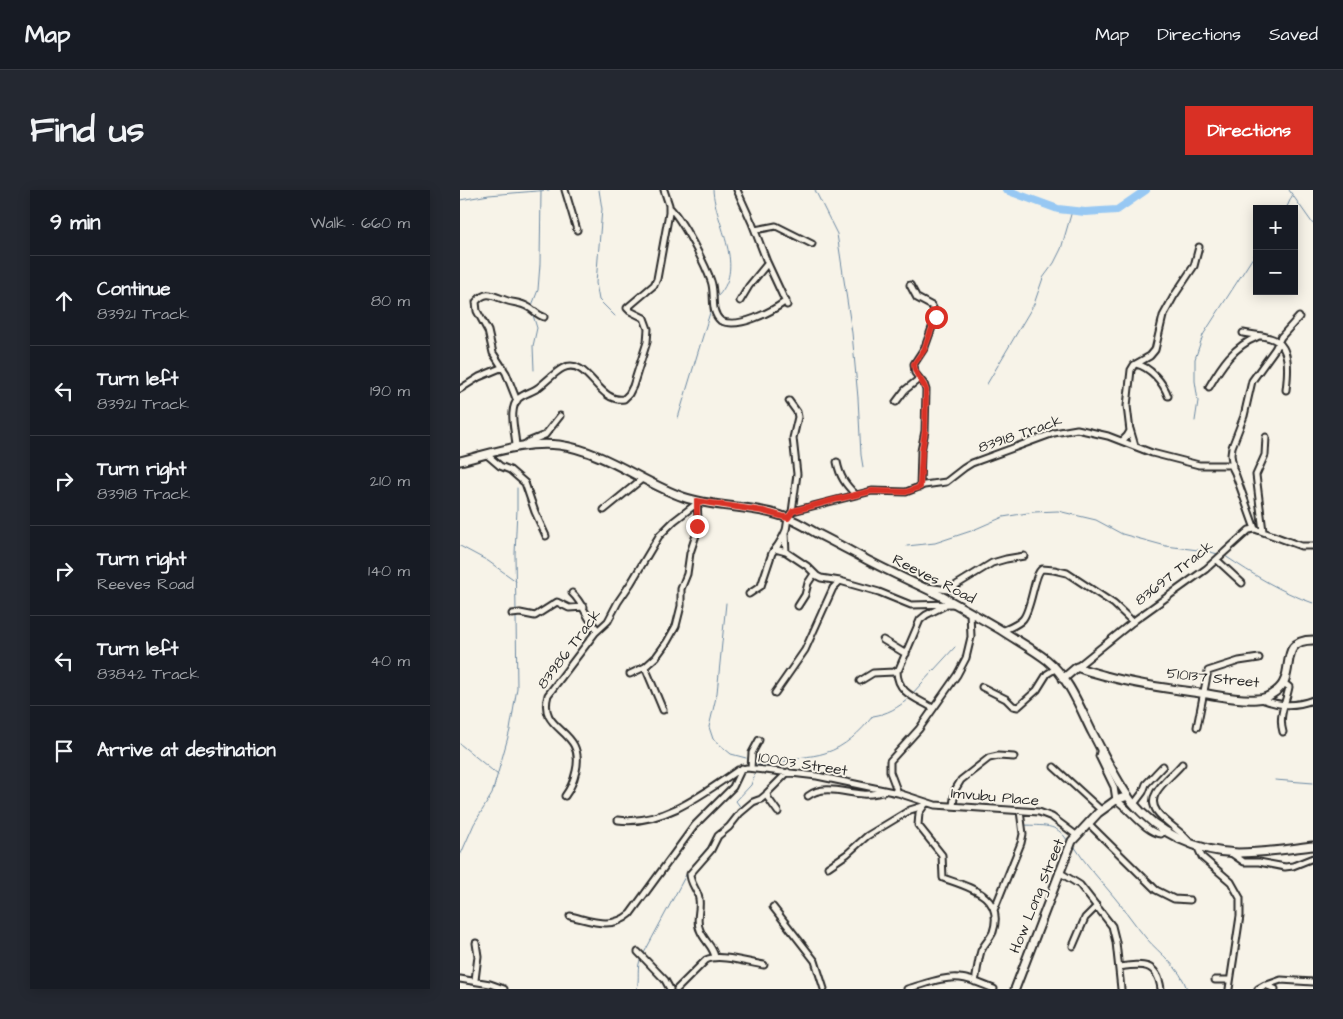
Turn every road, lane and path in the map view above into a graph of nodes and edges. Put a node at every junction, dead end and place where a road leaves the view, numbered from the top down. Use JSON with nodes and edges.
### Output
{"nodes":[{"id":1,"x":565,"y":190,"type":"edge"},
{"id":2,"x":664,"y":190,"type":"edge"},
{"id":3,"x":736,"y":190,"type":"edge"},
{"id":4,"x":669,"y":207,"type":"junction"},
{"id":5,"x":577,"y":230,"type":"dead end"},
{"id":6,"x":755,"y":230,"type":"junction"},
{"id":7,"x":812,"y":244,"type":"dead end"},
{"id":8,"x":1199,"y":247,"type":"dead end"},
{"id":9,"x":767,"y":264,"type":"junction"},
{"id":10,"x":910,"y":285,"type":"dead end"},
{"id":11,"x":740,"y":301,"type":"dead end"},
{"id":12,"x":1299,"y":316,"type":"dead end"},
{"id":13,"x":544,"y":318,"type":"dead end"},
{"id":14,"x":1243,"y":333,"type":"dead end"},
{"id":15,"x":1260,"y":335,"type":"junction"},
{"id":16,"x":1278,"y":342,"type":"junction"},
{"id":17,"x":1135,"y":364,"type":"junction"},
{"id":18,"x":503,"y":367,"type":"junction"},
{"id":19,"x":919,"y":379,"type":"junction"},
{"id":20,"x":1209,"y":387,"type":"dead end"},
{"id":21,"x":460,"y":389,"type":"edge"},
{"id":22,"x":1286,"y":390,"type":"dead end"},
{"id":23,"x":1168,"y":396,"type":"dead end"},
{"id":24,"x":789,"y":401,"type":"dead end"},
{"id":25,"x":517,"y":402,"type":"junction"},
{"id":26,"x":896,"y":402,"type":"dead end"},
{"id":27,"x":560,"y":416,"type":"dead end"},
{"id":28,"x":1130,"y":428,"type":"junction"},
{"id":29,"x":1266,"y":437,"type":"dead end"},
{"id":30,"x":1122,"y":441,"type":"junction"},
{"id":31,"x":524,"y":445,"type":"junction"},
{"id":32,"x":1135,"y":446,"type":"junction"},
{"id":33,"x":516,"y":447,"type":"junction"},
{"id":34,"x":486,"y":454,"type":"junction"},
{"id":35,"x":460,"y":461,"type":"edge"},
{"id":36,"x":837,"y":462,"type":"dead end"},
{"id":37,"x":1233,"y":468,"type":"junction"},
{"id":38,"x":642,"y":479,"type":"junction"},
{"id":39,"x":920,"y":487,"type":"junction"},
{"id":40,"x":856,"y":495,"type":"junction"},
{"id":41,"x":697,"y":503,"type":"junction"},
{"id":42,"x":604,"y":510,"type":"dead end"},
{"id":43,"x":790,"y":515,"type":"junction"},
{"id":44,"x":1255,"y":529,"type":"junction"},
{"id":45,"x":1263,"y":531,"type":"junction"},
{"id":46,"x":785,"y":533,"type":"junction"},
{"id":47,"x":546,"y":536,"type":"dead end"},
{"id":48,"x":1313,"y":546,"type":"edge"},
{"id":49,"x":775,"y":549,"type":"junction"},
{"id":50,"x":786,"y":552,"type":"junction"},
{"id":51,"x":1024,"y":556,"type":"dead end"},
{"id":52,"x":1217,"y":560,"type":"junction"},
{"id":53,"x":814,"y":574,"type":"junction"},
{"id":54,"x":840,"y":581,"type":"junction"},
{"id":55,"x":1242,"y":583,"type":"dead end"},
{"id":56,"x":921,"y":586,"type":"junction"},
{"id":57,"x":572,"y":593,"type":"dead end"},
{"id":58,"x":749,"y":594,"type":"dead end"},
{"id":59,"x":956,"y":604,"type":"junction"},
{"id":60,"x":947,"y":605,"type":"junction"},
{"id":61,"x":798,"y":606,"type":"dead end"},
{"id":62,"x":584,"y":608,"type":"junction"},
{"id":63,"x":970,"y":612,"type":"junction"},
{"id":64,"x":512,"y":614,"type":"dead end"},
{"id":65,"x":1133,"y":622,"type":"junction"},
{"id":66,"x":598,"y":630,"type":"junction"},
{"id":67,"x":1002,"y":631,"type":"junction"},
{"id":68,"x":883,"y":640,"type":"dead end"},
{"id":69,"x":1313,"y":640,"type":"edge"},
{"id":70,"x":906,"y":654,"type":"junction"},
{"id":71,"x":1259,"y":658,"type":"dead end"},
{"id":72,"x":645,"y":667,"type":"junction"},
{"id":73,"x":1077,"y":667,"type":"junction"},
{"id":74,"x":1056,"y":669,"type":"junction"},
{"id":75,"x":897,"y":671,"type":"junction"},
{"id":76,"x":630,"y":674,"type":"dead end"},
{"id":77,"x":1064,"y":678,"type":"junction"},
{"id":78,"x":860,"y":682,"type":"dead end"},
{"id":79,"x":1284,"y":683,"type":"junction"},
{"id":80,"x":982,"y":687,"type":"dead end"},
{"id":81,"x":775,"y":693,"type":"dead end"},
{"id":82,"x":1205,"y":693,"type":"junction"},
{"id":83,"x":1261,"y":699,"type":"junction"},
{"id":84,"x":1313,"y":700,"type":"edge"},
{"id":85,"x":1284,"y":704,"type":"junction"},
{"id":86,"x":933,"y":708,"type":"junction"},
{"id":87,"x":664,"y":710,"type":"dead end"},
{"id":88,"x":1198,"y":727,"type":"dead end"},
{"id":89,"x":1284,"y":732,"type":"dead end"},
{"id":90,"x":759,"y":740,"type":"dead end"},
{"id":91,"x":1101,"y":748,"type":"junction"},
{"id":92,"x":1014,"y":757,"type":"dead end"},
{"id":93,"x":1182,"y":764,"type":"dead end"},
{"id":94,"x":1163,"y":766,"type":"dead end"},
{"id":95,"x":1054,"y":767,"type":"dead end"},
{"id":96,"x":742,"y":768,"type":"junction"},
{"id":97,"x":751,"y":768,"type":"junction"},
{"id":98,"x":789,"y":772,"type":"junction"},
{"id":99,"x":888,"y":792,"type":"junction"},
{"id":100,"x":898,"y":793,"type":"junction"},
{"id":101,"x":767,"y":794,"type":"junction"},
{"id":102,"x":565,"y":796,"type":"dead end"},
{"id":103,"x":808,"y":796,"type":"dead end"},
{"id":104,"x":906,"y":796,"type":"joint"},
{"id":105,"x":1128,"y":796,"type":"junction"},
{"id":106,"x":1116,"y":800,"type":"junction"},
{"id":107,"x":924,"y":804,"type":"junction"},
{"id":108,"x":1134,"y":804,"type":"junction"},
{"id":109,"x":953,"y":806,"type":"junction"},
{"id":110,"x":1101,"y":810,"type":"junction"},
{"id":111,"x":1020,"y":811,"type":"junction"},
{"id":112,"x":778,"y":812,"type":"dead end"},
{"id":113,"x":618,"y":820,"type":"dead end"},
{"id":114,"x":1088,"y":823,"type":"junction"},
{"id":115,"x":1165,"y":831,"type":"junction"},
{"id":116,"x":1076,"y":835,"type":"junction"},
{"id":117,"x":1194,"y":845,"type":"junction"},
{"id":118,"x":1313,"y":846,"type":"edge"},
{"id":119,"x":1231,"y":853,"type":"junction"},
{"id":120,"x":1313,"y":858,"type":"edge"},
{"id":121,"x":828,"y":867,"type":"dead end"},
{"id":122,"x":1059,"y":872,"type":"junction"},
{"id":123,"x":1190,"y":900,"type":"dead end"},
{"id":124,"x":1097,"y":906,"type":"junction"},
{"id":125,"x":773,"y":907,"type":"dead end"},
{"id":126,"x":994,"y":911,"type":"junction"},
{"id":127,"x":570,"y":916,"type":"dead end"},
{"id":128,"x":476,"y":943,"type":"dead end"},
{"id":129,"x":1074,"y":946,"type":"dead end"},
{"id":130,"x":638,"y":952,"type":"dead end"},
{"id":131,"x":715,"y":957,"type":"junction"},
{"id":132,"x":764,"y":965,"type":"dead end"},
{"id":133,"x":1118,"y":967,"type":"junction"},
{"id":134,"x":460,"y":974,"type":"edge"},
{"id":135,"x":462,"y":978,"type":"edge"},
{"id":136,"x":474,"y":980,"type":"junction"},
{"id":137,"x":1214,"y":980,"type":"dead end"},
{"id":138,"x":1230,"y":980,"type":"junction"},
{"id":139,"x":976,"y":982,"type":"junction"},
{"id":140,"x":1313,"y":982,"type":"edge"},
{"id":141,"x":1267,"y":985,"type":"junction"},
{"id":142,"x":504,"y":989,"type":"edge"},
{"id":143,"x":670,"y":989,"type":"edge"},
{"id":144,"x":676,"y":989,"type":"edge"},
{"id":145,"x":824,"y":989,"type":"edge"},
{"id":146,"x":907,"y":989,"type":"edge"},
{"id":147,"x":974,"y":989,"type":"edge"},
{"id":148,"x":994,"y":989,"type":"edge"},
{"id":149,"x":1015,"y":989,"type":"edge"},
{"id":150,"x":1121,"y":989,"type":"edge"},
{"id":151,"x":1161,"y":989,"type":"edge"},
{"id":152,"x":1229,"y":989,"type":"edge"},
{"id":153,"x":1258,"y":989,"type":"edge"},
{"id":154,"x":1275,"y":989,"type":"edge"}],
"edges":[{"from":1,"to":5,"type":"street"},
{"from":2,"to":4,"type":"street"},
{"from":3,"to":6,"type":"street"},
{"from":4,"to":9,"type":"street"},
{"from":4,"to":25,"type":"street"},
{"from":6,"to":7,"type":"street"},
{"from":6,"to":9,"type":"street"},
{"from":8,"to":17,"type":"street"},
{"from":9,"to":11,"type":"street"},
{"from":10,"to":19,"type":"street"},
{"from":12,"to":16,"type":"street"},
{"from":13,"to":18,"type":"street"},
{"from":14,"to":15,"type":"street"},
{"from":15,"to":16,"type":"street"},
{"from":15,"to":20,"type":"street"},
{"from":16,"to":22,"type":"street"},
{"from":16,"to":37,"type":"street"},
{"from":17,"to":23,"type":"street"},
{"from":17,"to":28,"type":"street"},
{"from":18,"to":21,"type":"street"},
{"from":18,"to":25,"type":"street"},
{"from":19,"to":26,"type":"street"},
{"from":19,"to":39,"type":"street"},
{"from":24,"to":43,"type":"street"},
{"from":25,"to":33,"type":"street"},
{"from":27,"to":31,"type":"street"},
{"from":28,"to":30,"type":"street"},
{"from":28,"to":32,"type":"street"},
{"from":29,"to":45,"type":"street"},
{"from":30,"to":32,"type":"street","name":"83918 Track"},
{"from":30,"to":39,"type":"street","name":"83918 Track"},
{"from":31,"to":33,"type":"street","name":"Reeves Road"},
{"from":31,"to":38,"type":"street","name":"Reeves Road"},
{"from":32,"to":37,"type":"street","name":"83918 Track"},
{"from":33,"to":34,"type":"street","name":"Reeves Road"},
{"from":34,"to":35,"type":"street","name":"Reeves Road"},
{"from":34,"to":47,"type":"street"},
{"from":36,"to":40,"type":"street"},
{"from":37,"to":44,"type":"street"},
{"from":38,"to":41,"type":"street","name":"Reeves Road"},
{"from":38,"to":42,"type":"street"},
{"from":39,"to":40,"type":"street","name":"83918 Track"},
{"from":40,"to":43,"type":"street","name":"83918 Track"},
{"from":41,"to":43,"type":"street","name":"Reeves Road"},
{"from":41,"to":66,"type":"street","name":"83986 Track"},
{"from":41,"to":72,"type":"street"},
{"from":43,"to":46,"type":"street"},
{"from":43,"to":56,"type":"street","name":"Reeves Road"},
{"from":44,"to":45,"type":"street"},
{"from":44,"to":52,"type":"street","name":"83697 Track"},
{"from":45,"to":48,"type":"street"},
{"from":46,"to":49,"type":"street"},
{"from":46,"to":50,"type":"street"},
{"from":49,"to":50,"type":"street"},
{"from":49,"to":58,"type":"street"},
{"from":50,"to":53,"type":"street"},
{"from":51,"to":56,"type":"street"},
{"from":52,"to":55,"type":"street"},
{"from":52,"to":65,"type":"street","name":"83697 Track"},
{"from":53,"to":54,"type":"street"},
{"from":53,"to":61,"type":"street"},
{"from":54,"to":60,"type":"street"},
{"from":54,"to":81,"type":"street"},
{"from":56,"to":59,"type":"street","name":"Reeves Road"},
{"from":57,"to":62,"type":"street"},
{"from":59,"to":60,"type":"street"},
{"from":59,"to":63,"type":"street","name":"Reeves Road"},
{"from":60,"to":70,"type":"street"},
{"from":62,"to":64,"type":"street"},
{"from":62,"to":66,"type":"street"},
{"from":63,"to":67,"type":"street","name":"Reeves Road"},
{"from":63,"to":86,"type":"street"},
{"from":65,"to":67,"type":"street"},
{"from":65,"to":73,"type":"street","name":"83697 Track"},
{"from":66,"to":102,"type":"street","name":"83986 Track"},
{"from":67,"to":74,"type":"street","name":"Reeves Road"},
{"from":68,"to":70,"type":"street"},
{"from":69,"to":79,"type":"street"},
{"from":70,"to":75,"type":"street"},
{"from":71,"to":82,"type":"street"},
{"from":72,"to":76,"type":"street"},
{"from":72,"to":87,"type":"street"},
{"from":73,"to":77,"type":"street","name":"83697 Track"},
{"from":73,"to":82,"type":"street","name":"510137 Street"},
{"from":74,"to":77,"type":"street","name":"Reeves Road"},
{"from":74,"to":80,"type":"street"},
{"from":75,"to":78,"type":"street"},
{"from":75,"to":86,"type":"street"},
{"from":77,"to":91,"type":"street","name":"Reeves Road"},
{"from":79,"to":83,"type":"street","name":"510137 Street"},
{"from":79,"to":85,"type":"street"},
{"from":82,"to":83,"type":"street","name":"510137 Street"},
{"from":82,"to":88,"type":"street"},
{"from":83,"to":85,"type":"street"},
{"from":84,"to":85,"type":"street"},
{"from":85,"to":89,"type":"street"},
{"from":86,"to":100,"type":"street"},
{"from":90,"to":97,"type":"street"},
{"from":91,"to":105,"type":"street","name":"Reeves Road"},
{"from":91,"to":106,"type":"street"},
{"from":92,"to":109,"type":"street"},
{"from":93,"to":117,"type":"street"},
{"from":94,"to":108,"type":"street"},
{"from":95,"to":110,"type":"street"},
{"from":96,"to":97,"type":"street","name":"10003 Street"},
{"from":96,"to":113,"type":"street","name":"10003 Street"},
{"from":96,"to":127,"type":"street"},
{"from":97,"to":98,"type":"street","name":"10003 Street"},
{"from":98,"to":99,"type":"street","name":"10003 Street"},
{"from":98,"to":101,"type":"street"},
{"from":99,"to":100,"type":"street","name":"10003 Street"},
{"from":99,"to":103,"type":"street"},
{"from":100,"to":104,"type":"street","name":"10003 Street"},
{"from":101,"to":112,"type":"street"},
{"from":101,"to":131,"type":"street"},
{"from":104,"to":107,"type":"street","name":"Imvubu Place"},
{"from":105,"to":106,"type":"street","name":"How Long Street"},
{"from":105,"to":108,"type":"street","name":"Reeves Road"},
{"from":106,"to":110,"type":"street","name":"How Long Street"},
{"from":106,"to":115,"type":"street"},
{"from":107,"to":109,"type":"street","name":"Imvubu Place"},
{"from":107,"to":121,"type":"street"},
{"from":107,"to":126,"type":"street"},
{"from":108,"to":115,"type":"street","name":"Reeves Road"},
{"from":109,"to":111,"type":"street","name":"Imvubu Place"},
{"from":110,"to":114,"type":"street","name":"How Long Street"},
{"from":111,"to":116,"type":"street","name":"Imvubu Place"},
{"from":111,"to":126,"type":"street"},
{"from":114,"to":116,"type":"street","name":"How Long Street"},
{"from":114,"to":123,"type":"street"},
{"from":115,"to":117,"type":"street","name":"Reeves Road"},
{"from":116,"to":122,"type":"street","name":"How Long Street"},
{"from":117,"to":119,"type":"street","name":"Reeves Road"},
{"from":117,"to":138,"type":"street"},
{"from":118,"to":119,"type":"street","name":"Reeves Road"},
{"from":119,"to":120,"type":"street"},
{"from":122,"to":124,"type":"street"},
{"from":122,"to":149,"type":"street","name":"How Long Street"},
{"from":124,"to":129,"type":"street"},
{"from":124,"to":133,"type":"street"},
{"from":125,"to":145,"type":"street"},
{"from":126,"to":139,"type":"street"},
{"from":128,"to":136,"type":"street"},
{"from":130,"to":143,"type":"street"},
{"from":131,"to":132,"type":"street"},
{"from":131,"to":144,"type":"street"},
{"from":133,"to":150,"type":"street"},
{"from":133,"to":151,"type":"street"},
{"from":134,"to":135,"type":"street"},
{"from":135,"to":136,"type":"street"},
{"from":136,"to":142,"type":"street"},
{"from":137,"to":138,"type":"street"},
{"from":138,"to":152,"type":"street"},
{"from":139,"to":146,"type":"street"},
{"from":139,"to":147,"type":"street"},
{"from":139,"to":148,"type":"street"},
{"from":140,"to":141,"type":"street"},
{"from":141,"to":153,"type":"street"},
{"from":141,"to":154,"type":"street"}]}
